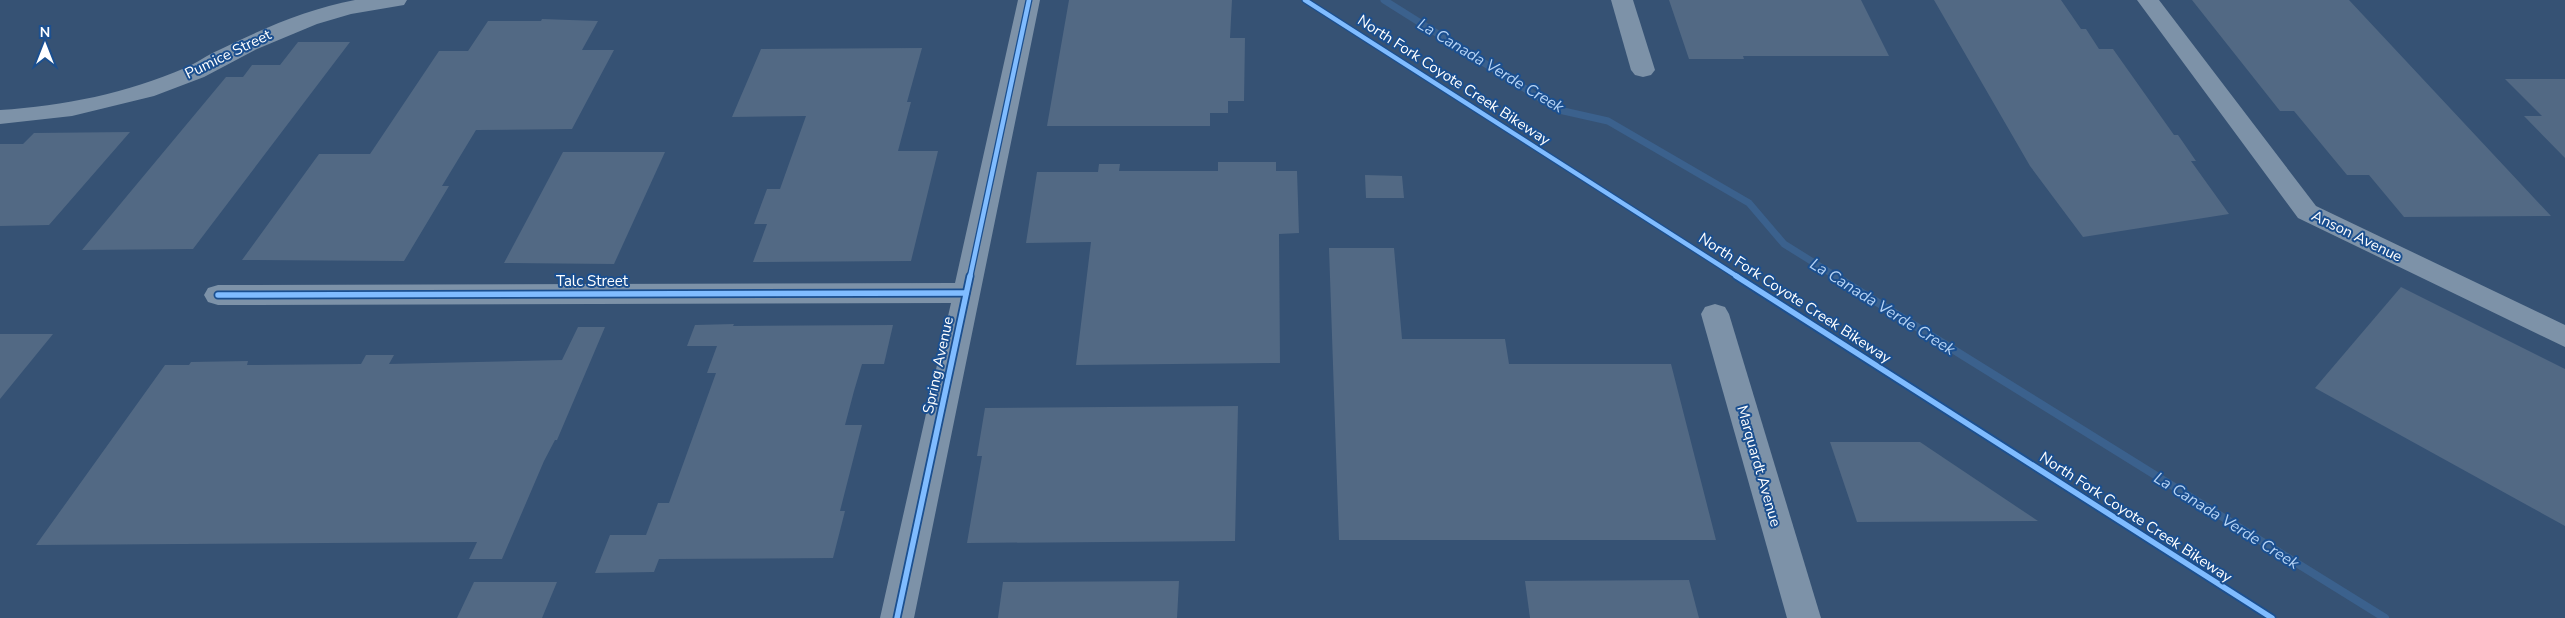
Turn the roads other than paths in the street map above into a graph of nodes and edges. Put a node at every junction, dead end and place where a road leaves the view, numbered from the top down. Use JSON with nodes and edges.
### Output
{"nodes":[{"id":1,"x":396,"y":0,"type":"edge"},
{"id":2,"x":1029,"y":0,"type":"edge"},
{"id":3,"x":1622,"y":0,"type":"edge"},
{"id":4,"x":2148,"y":0,"type":"edge"},
{"id":5,"x":1643,"y":70,"type":"dead end"},
{"id":6,"x":0,"y":117,"type":"edge"},
{"id":7,"x":966,"y":293,"type":"junction"},
{"id":8,"x":218,"y":295,"type":"dead end"},
{"id":9,"x":1715,"y":314,"type":"dead end"},
{"id":10,"x":2565,"y":337,"type":"edge"},
{"id":11,"x":897,"y":618,"type":"edge"},
{"id":12,"x":1804,"y":618,"type":"edge"}],
"edges":[{"from":1,"to":6,"type":"street","name":"Pumice Street"},
{"from":2,"to":7,"type":"street","name":"Spring Avenue"},
{"from":3,"to":5,"type":"street"},
{"from":4,"to":10,"type":"street","name":"Anson Avenue"},
{"from":7,"to":8,"type":"street","name":"Talc Street"},
{"from":7,"to":11,"type":"street","name":"Spring Avenue"},
{"from":9,"to":12,"type":"street","name":"Marquardt Avenue"}]}
